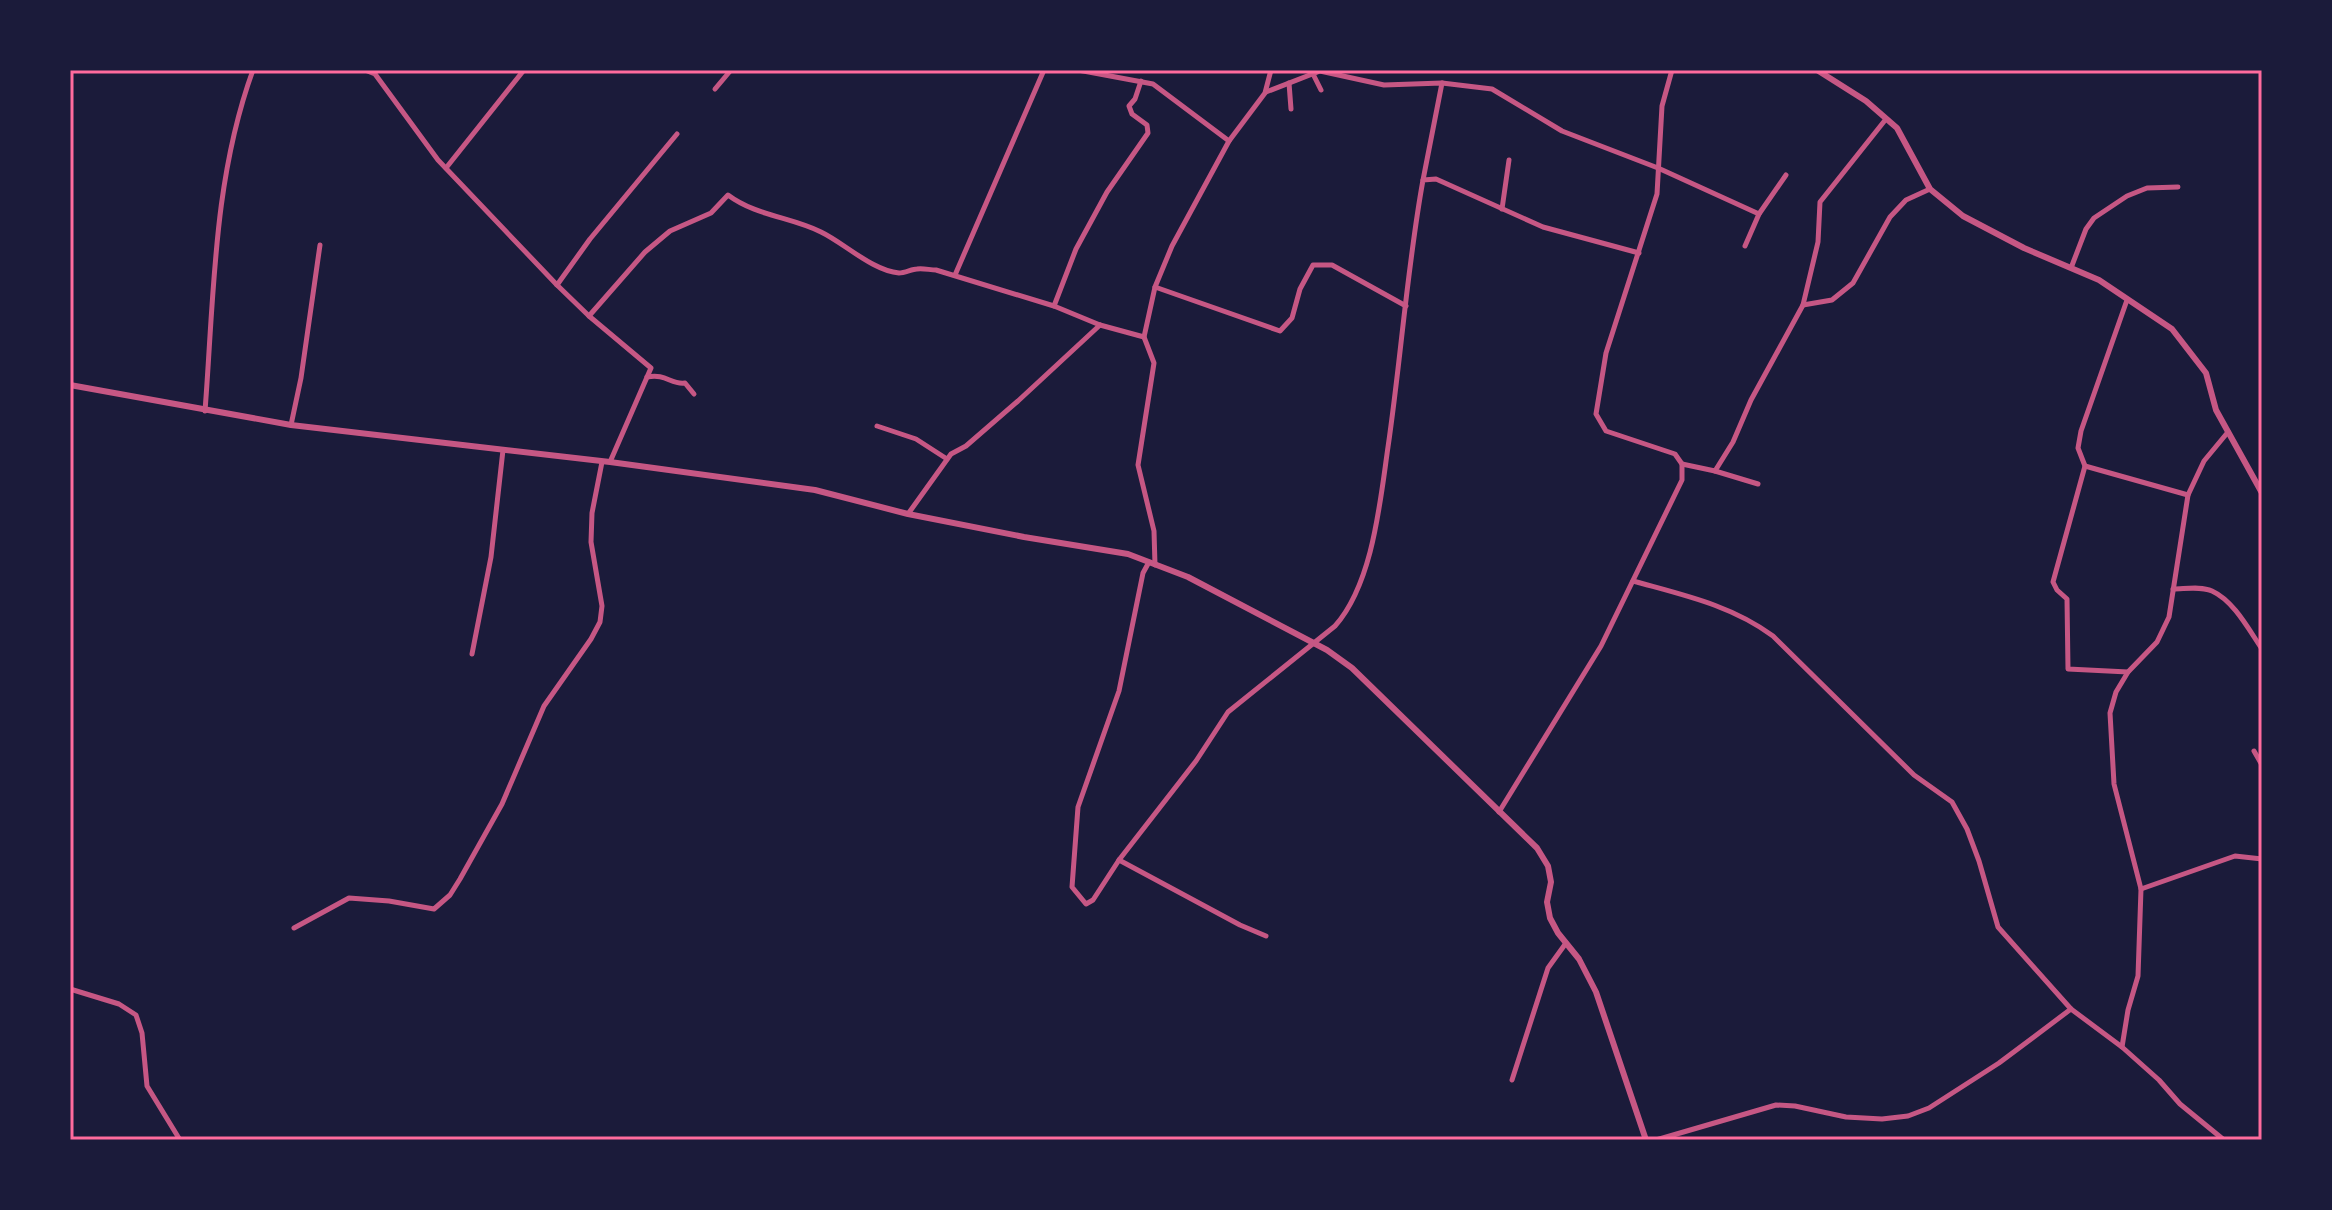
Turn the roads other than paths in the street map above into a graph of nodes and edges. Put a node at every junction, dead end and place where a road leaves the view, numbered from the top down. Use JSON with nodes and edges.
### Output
{"nodes":[{"id":1,"x":253,"y":70,"type":"edge"},
{"id":2,"x":365,"y":70,"type":"edge"},
{"id":3,"x":524,"y":70,"type":"edge"},
{"id":4,"x":731,"y":70,"type":"edge"},
{"id":5,"x":1044,"y":70,"type":"edge"},
{"id":6,"x":1078,"y":70,"type":"edge"},
{"id":7,"x":1672,"y":70,"type":"edge"},
{"id":8,"x":1817,"y":70,"type":"edge"},
{"id":9,"x":1269,"y":71,"type":"edge"},
{"id":10,"x":374,"y":72,"type":"edge"},
{"id":11,"x":1313,"y":74,"type":"junction"},
{"id":12,"x":1141,"y":81,"type":"junction"},
{"id":13,"x":1289,"y":83,"type":"junction"},
{"id":14,"x":1442,"y":83,"type":"junction"},
{"id":15,"x":715,"y":89,"type":"dead end"},
{"id":16,"x":1321,"y":90,"type":"dead end"},
{"id":17,"x":1265,"y":93,"type":"junction"},
{"id":18,"x":1291,"y":109,"type":"dead end"},
{"id":19,"x":1886,"y":119,"type":"junction"},
{"id":20,"x":677,"y":134,"type":"dead end"},
{"id":21,"x":1229,"y":141,"type":"junction"},
{"id":22,"x":1509,"y":160,"type":"dead end"},
{"id":23,"x":446,"y":168,"type":"junction"},
{"id":24,"x":1658,"y":168,"type":"junction"},
{"id":25,"x":1786,"y":175,"type":"dead end"},
{"id":26,"x":1423,"y":180,"type":"junction"},
{"id":27,"x":2178,"y":187,"type":"dead end"},
{"id":28,"x":1930,"y":189,"type":"junction"},
{"id":29,"x":1502,"y":209,"type":"junction"},
{"id":30,"x":1759,"y":214,"type":"junction"},
{"id":31,"x":320,"y":245,"type":"dead end"},
{"id":32,"x":1745,"y":246,"type":"dead end"},
{"id":33,"x":1639,"y":253,"type":"junction"},
{"id":34,"x":2071,"y":268,"type":"junction"},
{"id":35,"x":955,"y":275,"type":"junction"},
{"id":36,"x":557,"y":285,"type":"junction"},
{"id":37,"x":1155,"y":287,"type":"junction"},
{"id":38,"x":2127,"y":300,"type":"junction"},
{"id":39,"x":1803,"y":305,"type":"junction"},
{"id":40,"x":1054,"y":306,"type":"junction"},
{"id":41,"x":1406,"y":306,"type":"junction"},
{"id":42,"x":589,"y":316,"type":"junction"},
{"id":43,"x":1100,"y":325,"type":"junction"},
{"id":44,"x":1144,"y":337,"type":"junction"},
{"id":45,"x":646,"y":378,"type":"junction"},
{"id":46,"x":70,"y":385,"type":"edge"},
{"id":47,"x":694,"y":394,"type":"dead end"},
{"id":48,"x":205,"y":411,"type":"junction"},
{"id":49,"x":291,"y":425,"type":"junction"},
{"id":50,"x":877,"y":426,"type":"dead end"},
{"id":51,"x":2228,"y":432,"type":"junction"},
{"id":52,"x":503,"y":450,"type":"junction"},
{"id":53,"x":947,"y":459,"type":"junction"},
{"id":54,"x":606,"y":462,"type":"junction"},
{"id":55,"x":1682,"y":464,"type":"junction"},
{"id":56,"x":2085,"y":466,"type":"junction"},
{"id":57,"x":1715,"y":471,"type":"junction"},
{"id":58,"x":1758,"y":484,"type":"dead end"},
{"id":59,"x":2262,"y":493,"type":"edge"},
{"id":60,"x":2188,"y":495,"type":"junction"},
{"id":61,"x":908,"y":514,"type":"junction"},
{"id":62,"x":1152,"y":564,"type":"junction"},
{"id":63,"x":1633,"y":581,"type":"junction"},
{"id":64,"x":2173,"y":589,"type":"junction"},
{"id":65,"x":1312,"y":642,"type":"junction"},
{"id":66,"x":2262,"y":649,"type":"edge"},
{"id":67,"x":472,"y":654,"type":"dead end"},
{"id":68,"x":2128,"y":672,"type":"junction"},
{"id":69,"x":2254,"y":751,"type":"dead end"},
{"id":70,"x":2262,"y":765,"type":"edge"},
{"id":71,"x":1499,"y":812,"type":"junction"},
{"id":72,"x":2262,"y":859,"type":"edge"},
{"id":73,"x":1119,"y":860,"type":"junction"},
{"id":74,"x":2141,"y":889,"type":"junction"},
{"id":75,"x":294,"y":928,"type":"dead end"},
{"id":76,"x":1266,"y":936,"type":"dead end"},
{"id":77,"x":1566,"y":943,"type":"junction"},
{"id":78,"x":70,"y":989,"type":"edge"},
{"id":79,"x":2071,"y":1009,"type":"junction"},
{"id":80,"x":2122,"y":1047,"type":"junction"},
{"id":81,"x":1512,"y":1080,"type":"dead end"},
{"id":82,"x":180,"y":1140,"type":"edge"},
{"id":83,"x":1646,"y":1140,"type":"edge"},
{"id":84,"x":1656,"y":1140,"type":"edge"},
{"id":85,"x":2224,"y":1140,"type":"edge"}],
"edges":[{"from":1,"to":48,"type":"street"},
{"from":2,"to":10,"type":"street"},
{"from":3,"to":23,"type":"street"},
{"from":4,"to":15,"type":"street"},
{"from":5,"to":35,"type":"street"},
{"from":6,"to":12,"type":"street"},
{"from":7,"to":24,"type":"street"},
{"from":8,"to":19,"type":"street"},
{"from":9,"to":17,"type":"street"},
{"from":10,"to":23,"type":"street"},
{"from":11,"to":13,"type":"street"},
{"from":11,"to":14,"type":"street"},
{"from":11,"to":16,"type":"street"},
{"from":12,"to":21,"type":"street"},
{"from":12,"to":40,"type":"street"},
{"from":13,"to":17,"type":"street"},
{"from":13,"to":18,"type":"street"},
{"from":14,"to":24,"type":"street"},
{"from":14,"to":26,"type":"street"},
{"from":17,"to":21,"type":"street"},
{"from":19,"to":28,"type":"street"},
{"from":19,"to":39,"type":"street"},
{"from":20,"to":36,"type":"street"},
{"from":21,"to":37,"type":"street"},
{"from":22,"to":29,"type":"street"},
{"from":23,"to":36,"type":"street"},
{"from":24,"to":30,"type":"street"},
{"from":24,"to":33,"type":"street"},
{"from":25,"to":30,"type":"street"},
{"from":26,"to":29,"type":"street"},
{"from":26,"to":41,"type":"street"},
{"from":27,"to":34,"type":"street"},
{"from":28,"to":34,"type":"street"},
{"from":28,"to":39,"type":"street"},
{"from":29,"to":33,"type":"street"},
{"from":30,"to":32,"type":"street"},
{"from":31,"to":49,"type":"street"},
{"from":33,"to":55,"type":"street"},
{"from":34,"to":38,"type":"street"},
{"from":35,"to":40,"type":"street"},
{"from":35,"to":42,"type":"street"},
{"from":36,"to":42,"type":"street"},
{"from":37,"to":41,"type":"street"},
{"from":37,"to":44,"type":"street"},
{"from":38,"to":51,"type":"street"},
{"from":38,"to":56,"type":"street"},
{"from":39,"to":57,"type":"street"},
{"from":40,"to":43,"type":"street"},
{"from":41,"to":65,"type":"street"},
{"from":42,"to":45,"type":"street"},
{"from":43,"to":44,"type":"street"},
{"from":43,"to":53,"type":"street"},
{"from":44,"to":62,"type":"street"},
{"from":45,"to":47,"type":"street"},
{"from":45,"to":54,"type":"street"},
{"from":46,"to":48,"type":"street"},
{"from":48,"to":49,"type":"street"},
{"from":49,"to":52,"type":"street"},
{"from":50,"to":53,"type":"street"},
{"from":51,"to":59,"type":"street"},
{"from":51,"to":60,"type":"street"},
{"from":52,"to":54,"type":"street"},
{"from":52,"to":67,"type":"street"},
{"from":53,"to":61,"type":"street"},
{"from":54,"to":61,"type":"street"},
{"from":54,"to":75,"type":"street"},
{"from":55,"to":57,"type":"street"},
{"from":55,"to":63,"type":"street"},
{"from":56,"to":60,"type":"street"},
{"from":56,"to":68,"type":"street"},
{"from":57,"to":58,"type":"street"},
{"from":60,"to":64,"type":"street"},
{"from":61,"to":62,"type":"street"},
{"from":62,"to":65,"type":"street"},
{"from":62,"to":73,"type":"street"},
{"from":63,"to":71,"type":"street"},
{"from":63,"to":79,"type":"street"},
{"from":64,"to":66,"type":"street"},
{"from":64,"to":68,"type":"street"},
{"from":65,"to":71,"type":"street"},
{"from":65,"to":73,"type":"street"},
{"from":68,"to":74,"type":"street"},
{"from":69,"to":70,"type":"street"},
{"from":71,"to":77,"type":"street"},
{"from":72,"to":74,"type":"street"},
{"from":73,"to":76,"type":"street"},
{"from":74,"to":80,"type":"street"},
{"from":77,"to":81,"type":"street"},
{"from":77,"to":83,"type":"street"},
{"from":78,"to":82,"type":"street"},
{"from":79,"to":80,"type":"street"},
{"from":79,"to":84,"type":"street"},
{"from":80,"to":85,"type":"street"}]}
